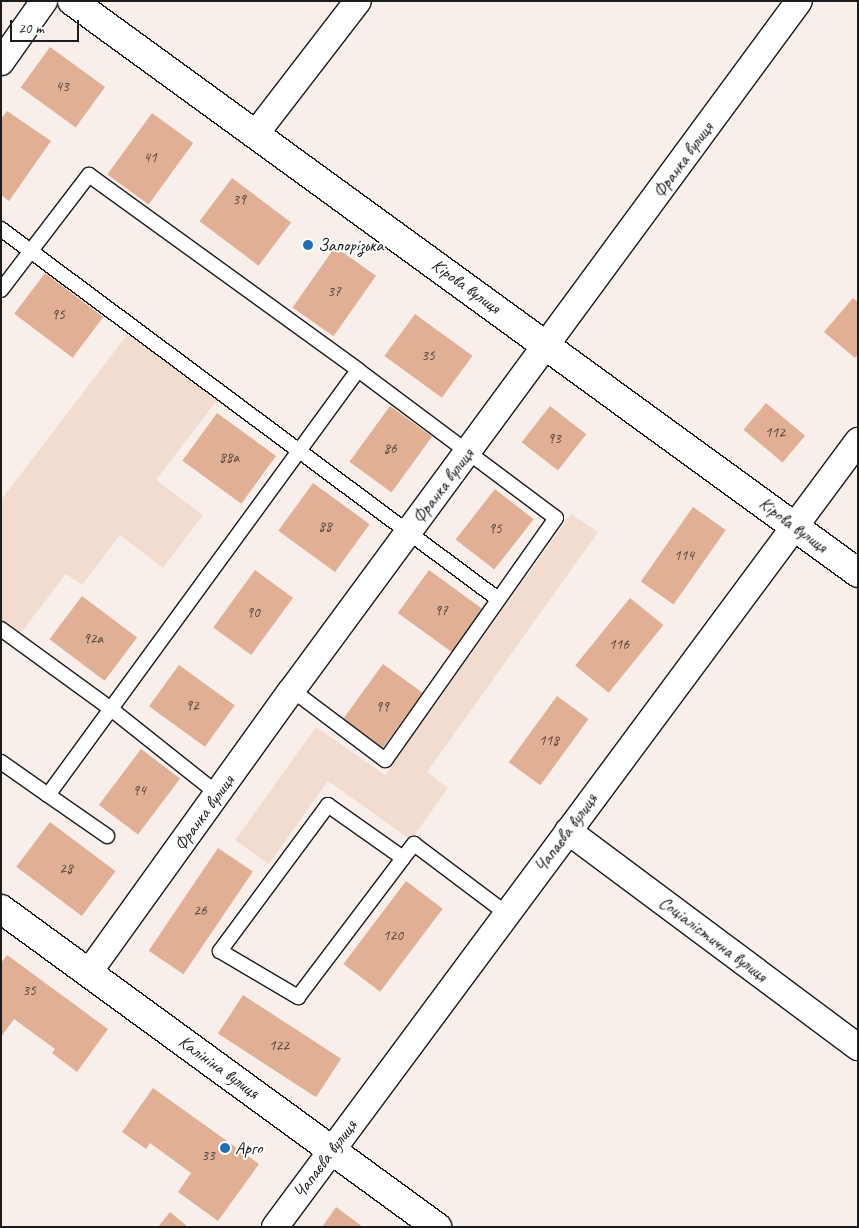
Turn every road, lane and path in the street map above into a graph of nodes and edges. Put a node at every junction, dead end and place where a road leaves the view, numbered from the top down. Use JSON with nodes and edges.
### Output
{"nodes":[{"id":1,"x":44,"y":1,"type":"edge"},
{"id":2,"x":72,"y":1,"type":"edge"},
{"id":3,"x":358,"y":1,"type":"edge"},
{"id":4,"x":799,"y":1,"type":"edge"},
{"id":5,"x":1,"y":62,"type":"edge"},
{"id":6,"x":257,"y":132,"type":"junction"},
{"id":7,"x":1,"y":229,"type":"edge"},
{"id":8,"x":32,"y":250,"type":"junction"},
{"id":9,"x":1,"y":290,"type":"edge"},
{"id":10,"x":547,"y":346,"type":"junction"},
{"id":11,"x":358,"y":370,"type":"junction"},
{"id":12,"x":858,"y":441,"type":"edge"},
{"id":13,"x":299,"y":452,"type":"junction"},
{"id":14,"x":466,"y":454,"type":"junction"},
{"id":15,"x":794,"y":526,"type":"junction"},
{"id":16,"x":408,"y":532,"type":"junction"},
{"id":17,"x":858,"y":573,"type":"edge"},
{"id":18,"x":498,"y":598,"type":"junction"},
{"id":19,"x":1,"y":629,"type":"edge"},
{"id":20,"x":292,"y":690,"type":"junction"},
{"id":21,"x":111,"y":709,"type":"junction"},
{"id":22,"x":1,"y":762,"type":"edge"},
{"id":23,"x":218,"y":794,"type":"junction"},
{"id":24,"x":48,"y":796,"type":"junction"},
{"id":25,"x":568,"y":831,"type":"junction"},
{"id":26,"x":107,"y":836,"type":"dead end"},
{"id":27,"x":403,"y":858,"type":"junction"},
{"id":28,"x":1,"y":909,"type":"edge"},
{"id":29,"x":506,"y":913,"type":"junction"},
{"id":30,"x":89,"y":972,"type":"junction"},
{"id":31,"x":858,"y":1046,"type":"edge"},
{"id":32,"x":333,"y":1150,"type":"junction"},
{"id":33,"x":275,"y":1227,"type":"edge"},
{"id":34,"x":437,"y":1227,"type":"edge"}],
"edges":[{"from":1,"to":5,"type":"street"},
{"from":2,"to":6,"type":"main road","name":"Кірова вулиця"},
{"from":3,"to":6,"type":"street"},
{"from":4,"to":10,"type":"street","name":"Франка вулиця"},
{"from":6,"to":10,"type":"main road","name":"Кірова вулиця"},
{"from":7,"to":8,"type":"lane"},
{"from":8,"to":9,"type":"lane"},
{"from":8,"to":11,"type":"lane"},
{"from":8,"to":13,"type":"lane"},
{"from":10,"to":14,"type":"street","name":"Франка вулиця"},
{"from":10,"to":15,"type":"main road","name":"Кірова вулиця"},
{"from":11,"to":13,"type":"lane"},
{"from":11,"to":14,"type":"lane"},
{"from":12,"to":15,"type":"street","name":"Чапаєва вулиця"},
{"from":13,"to":16,"type":"lane"},
{"from":13,"to":21,"type":"lane"},
{"from":14,"to":16,"type":"street","name":"Франка вулиця"},
{"from":14,"to":18,"type":"lane"},
{"from":15,"to":17,"type":"main road","name":"Кірова вулиця"},
{"from":15,"to":25,"type":"street","name":"Чапаєва вулиця"},
{"from":16,"to":18,"type":"lane"},
{"from":16,"to":20,"type":"street","name":"Франка вулиця"},
{"from":18,"to":20,"type":"lane"},
{"from":19,"to":21,"type":"lane"},
{"from":20,"to":23,"type":"street","name":"Франка вулиця"},
{"from":21,"to":23,"type":"lane"},
{"from":21,"to":24,"type":"lane"},
{"from":22,"to":24,"type":"lane"},
{"from":23,"to":30,"type":"street","name":"Франка вулиця"},
{"from":24,"to":26,"type":"lane"},
{"from":25,"to":29,"type":"street","name":"Чапаєва вулиця"},
{"from":25,"to":31,"type":"street","name":"Соціалістична вулиця"},
{"from":27,"to":27,"type":"lane"},
{"from":27,"to":29,"type":"lane"},
{"from":28,"to":30,"type":"main road","name":"Калініна вулиця"},
{"from":29,"to":32,"type":"street","name":"Чапаєва вулиця"},
{"from":30,"to":32,"type":"main road","name":"Калініна вулиця"},
{"from":32,"to":33,"type":"street","name":"Чапаєва вулиця"},
{"from":32,"to":34,"type":"main road","name":"Калініна вулиця"}]}
